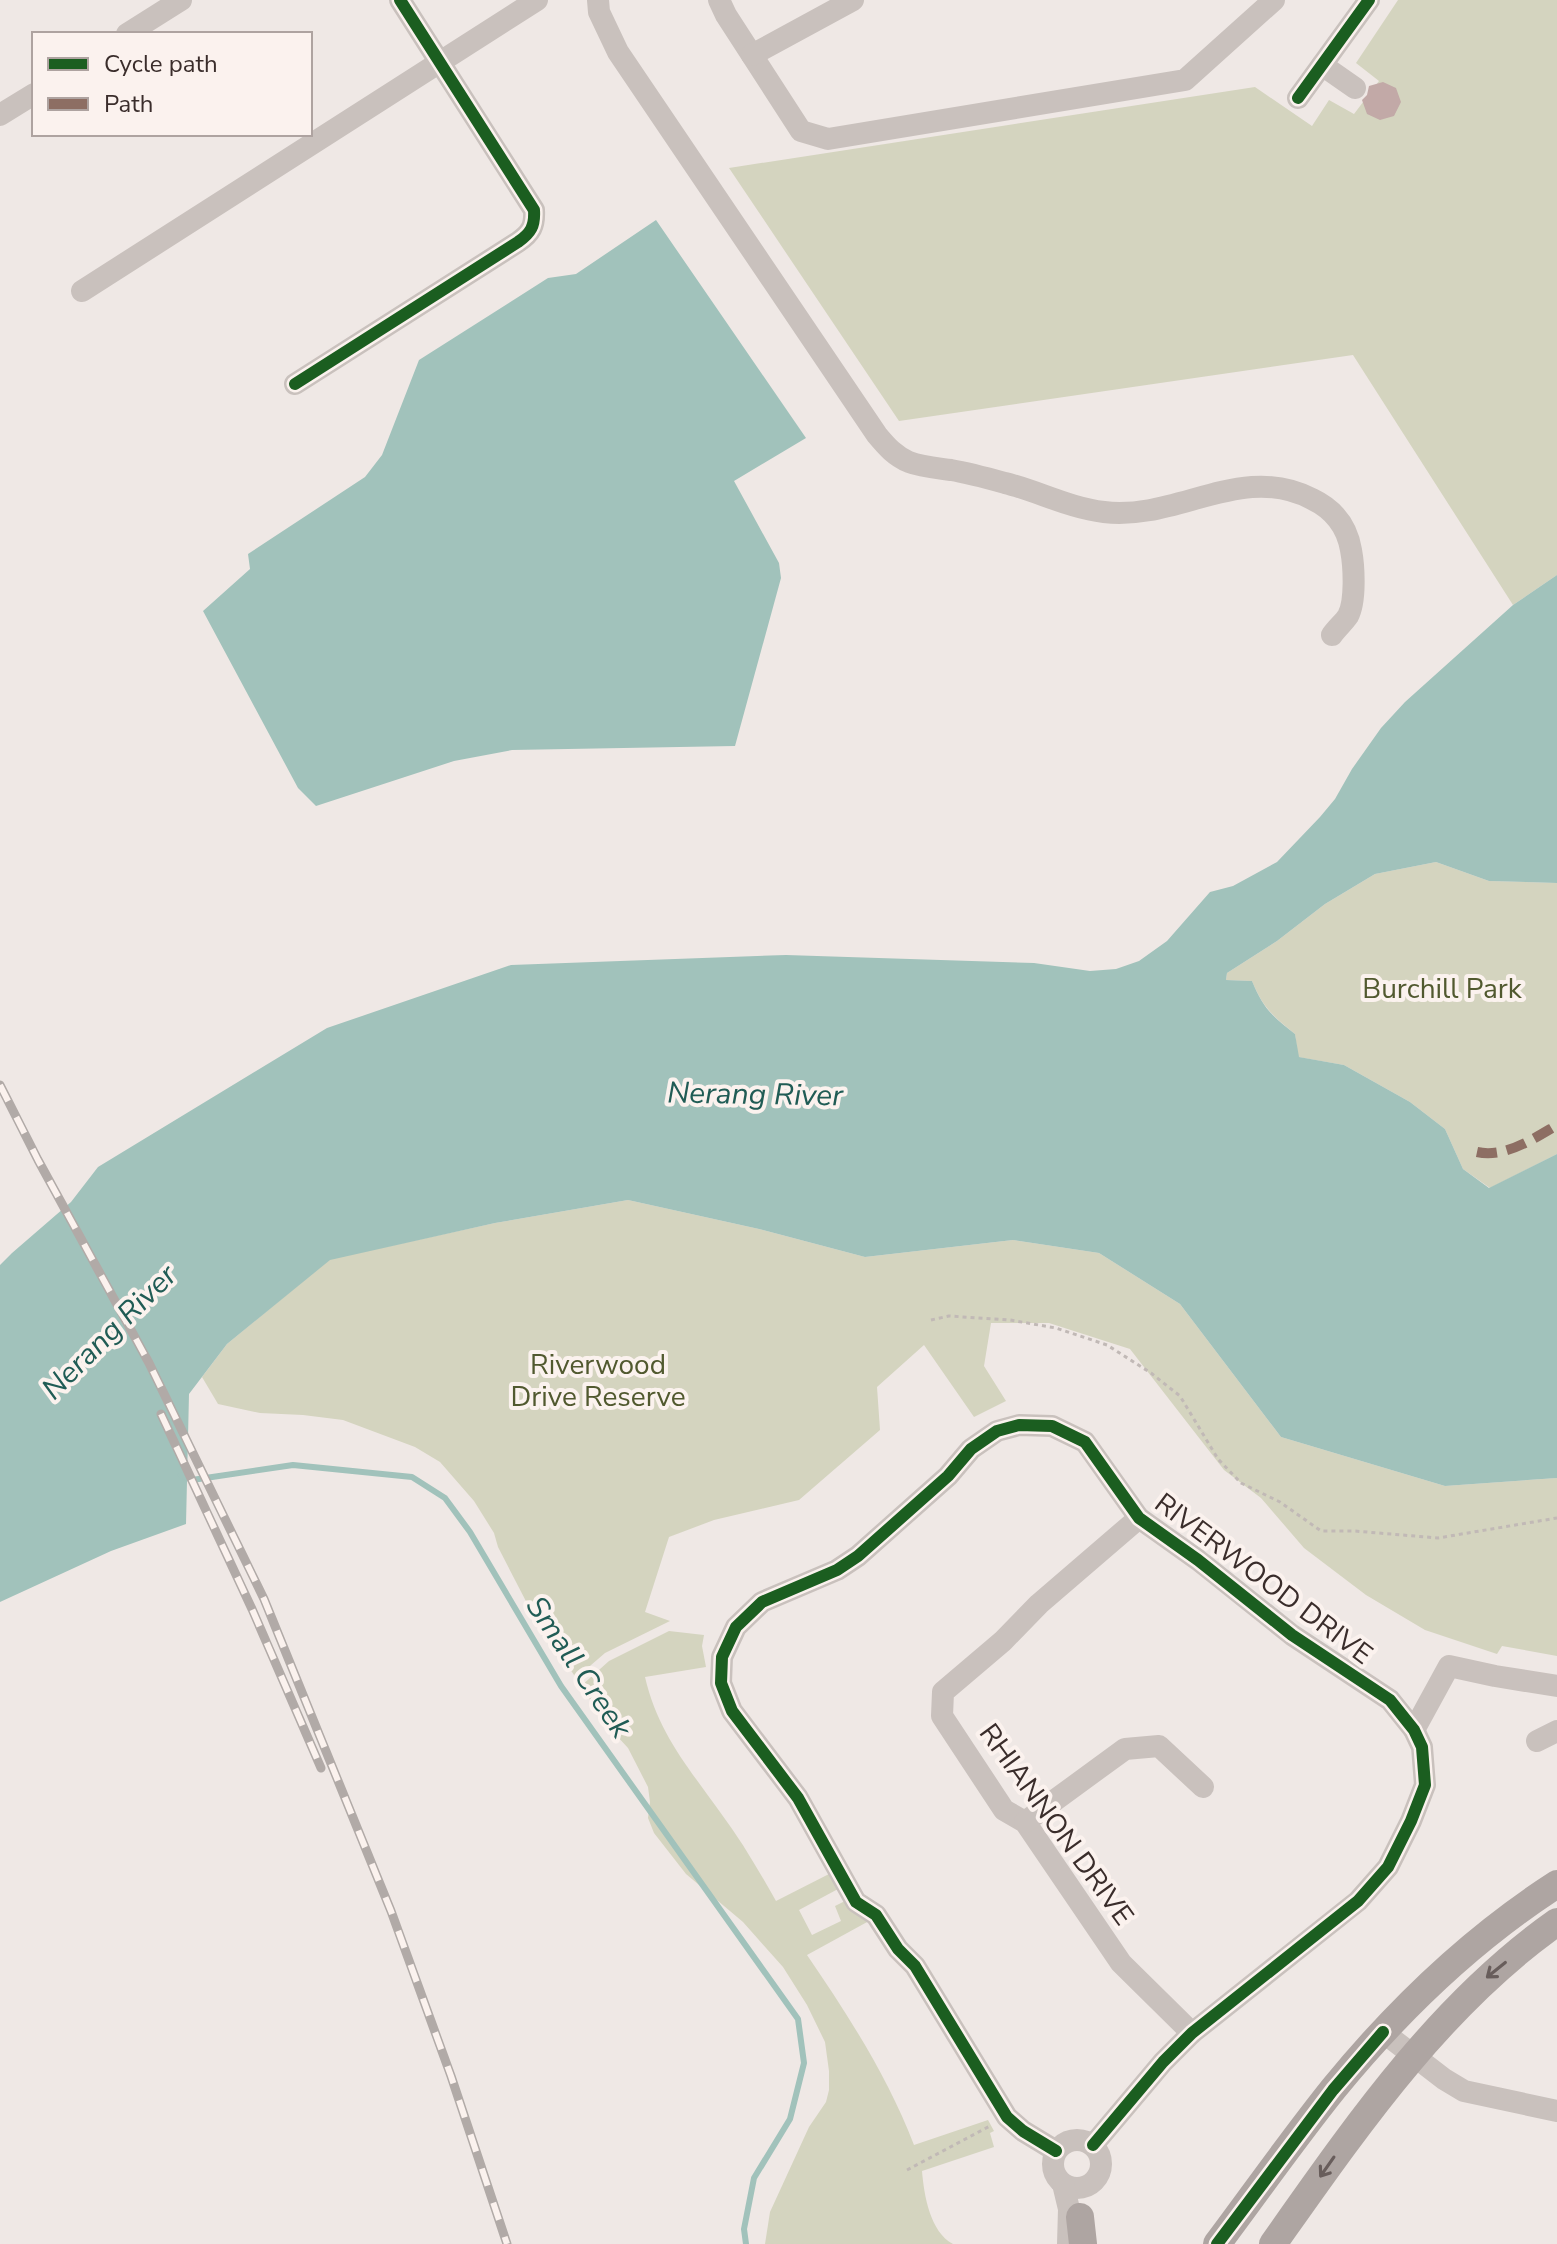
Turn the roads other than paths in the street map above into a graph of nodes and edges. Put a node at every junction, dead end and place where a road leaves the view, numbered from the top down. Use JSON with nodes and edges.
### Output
{"nodes":[{"id":1,"x":181,"y":0,"type":"edge"},
{"id":2,"x":400,"y":0,"type":"edge"},
{"id":3,"x":537,"y":0,"type":"edge"},
{"id":4,"x":598,"y":0,"type":"edge"},
{"id":5,"x":719,"y":0,"type":"edge"},
{"id":6,"x":853,"y":0,"type":"edge"},
{"id":7,"x":1274,"y":0,"type":"edge"},
{"id":8,"x":1369,"y":0,"type":"edge"},
{"id":9,"x":130,"y":32,"type":"edge"},
{"id":10,"x":752,"y":55,"type":"junction"},
{"id":11,"x":440,"y":62,"type":"junction"},
{"id":12,"x":1322,"y":65,"type":"junction"},
{"id":13,"x":1355,"y":88,"type":"dead end"},
{"id":14,"x":32,"y":95,"type":"edge"},
{"id":15,"x":1298,"y":98,"type":"dead end"},
{"id":16,"x":0,"y":115,"type":"edge"},
{"id":17,"x":82,"y":291,"type":"dead end"},
{"id":18,"x":295,"y":384,"type":"dead end"},
{"id":19,"x":1332,"y":635,"type":"dead end"},
{"id":20,"x":1139,"y":1518,"type":"junction"},
{"id":21,"x":1557,"y":1686,"type":"edge"},
{"id":22,"x":1414,"y":1730,"type":"junction"},
{"id":23,"x":1203,"y":1787,"type":"dead end"},
{"id":24,"x":1025,"y":1822,"type":"junction"},
{"id":25,"x":1557,"y":1884,"type":"edge"},
{"id":26,"x":1557,"y":1922,"type":"edge"},
{"id":27,"x":1383,"y":2032,"type":"junction"},
{"id":28,"x":1192,"y":2033,"type":"junction"},
{"id":29,"x":1414,"y":2057,"type":"junction"},
{"id":30,"x":1557,"y":2111,"type":"edge"},
{"id":31,"x":1093,"y":2145,"type":"junction"},
{"id":32,"x":1056,"y":2151,"type":"junction"},
{"id":33,"x":1098,"y":2177,"type":"junction"},
{"id":34,"x":1063,"y":2184,"type":"junction"},
{"id":35,"x":1081,"y":2235,"type":"edge"},
{"id":36,"x":1068,"y":2244,"type":"edge"},
{"id":37,"x":1217,"y":2244,"type":"edge"},
{"id":38,"x":1273,"y":2244,"type":"edge"}],
"edges":[{"from":1,"to":9,"type":"street"},
{"from":2,"to":11,"type":"street"},
{"from":3,"to":11,"type":"street"},
{"from":4,"to":19,"type":"street"},
{"from":5,"to":10,"type":"street"},
{"from":6,"to":10,"type":"street"},
{"from":7,"to":10,"type":"street"},
{"from":8,"to":12,"type":"street"},
{"from":11,"to":17,"type":"street"},
{"from":11,"to":18,"type":"street"},
{"from":12,"to":13,"type":"street"},
{"from":12,"to":15,"type":"street"},
{"from":14,"to":16,"type":"street"},
{"from":20,"to":22,"type":"street","name":"RIVERWOOD DRIVE"},
{"from":20,"to":24,"type":"street","name":"RHIANNON DRIVE"},
{"from":20,"to":32,"type":"street","name":"RIVERWOOD DRIVE"},
{"from":21,"to":22,"type":"street"},
{"from":22,"to":28,"type":"street","name":"RIVERWOOD DRIVE"},
{"from":23,"to":24,"type":"street"},
{"from":24,"to":28,"type":"street","name":"RHIANNON DRIVE"},
{"from":25,"to":27,"type":"main road"},
{"from":26,"to":29,"type":"main road","one_way":true},
{"from":27,"to":29,"type":"street"},
{"from":27,"to":37,"type":"main road"},
{"from":28,"to":31,"type":"street","name":"RIVERWOOD DRIVE"},
{"from":29,"to":30,"type":"street"},
{"from":29,"to":38,"type":"main road","one_way":true},
{"from":31,"to":32,"type":"street"},
{"from":31,"to":33,"type":"street"},
{"from":32,"to":34,"type":"street"},
{"from":33,"to":34,"type":"street"},
{"from":33,"to":35,"type":"street"},
{"from":34,"to":36,"type":"street"}]}
